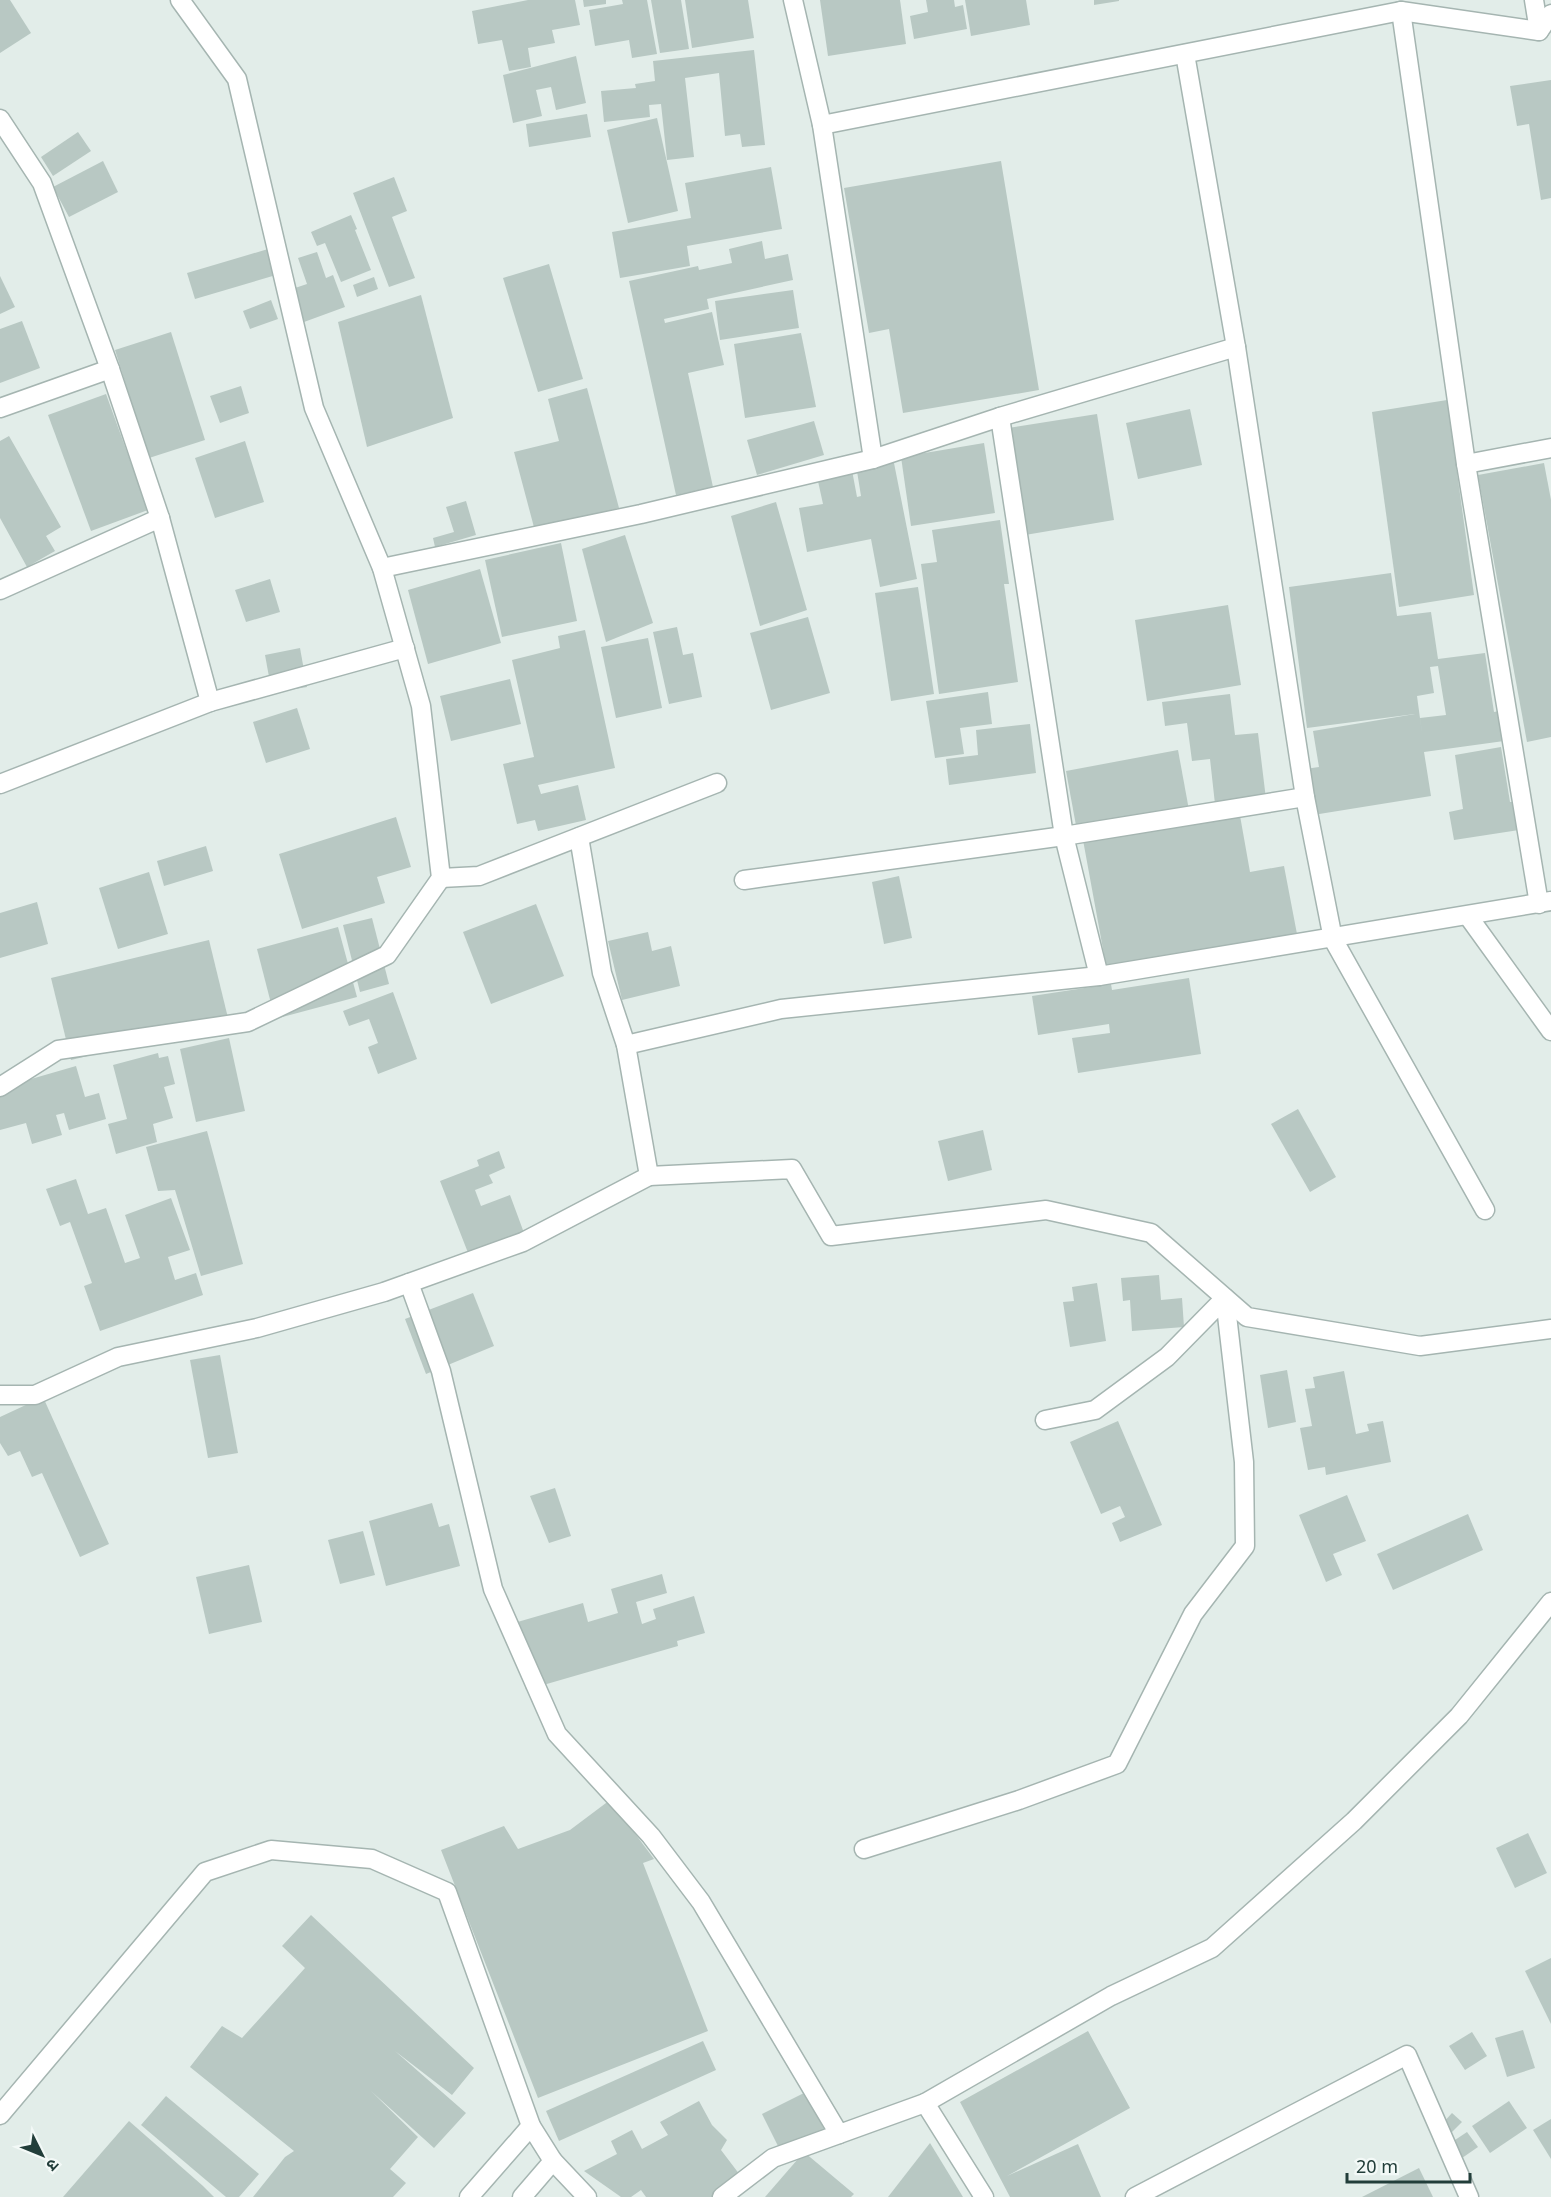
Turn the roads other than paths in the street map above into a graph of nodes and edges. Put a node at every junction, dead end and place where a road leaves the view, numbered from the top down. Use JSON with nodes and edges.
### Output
{"nodes":[{"id":1,"x":180,"y":0,"type":"edge"},
{"id":2,"x":793,"y":0,"type":"edge"},
{"id":3,"x":1534,"y":0,"type":"edge"},
{"id":4,"x":1401,"y":11,"type":"junction"},
{"id":5,"x":1551,"y":14,"type":"edge"},
{"id":6,"x":1539,"y":30,"type":"junction"},
{"id":7,"x":1185,"y":54,"type":"junction"},
{"id":8,"x":0,"y":119,"type":"edge"},
{"id":9,"x":822,"y":126,"type":"junction"},
{"id":10,"x":1236,"y":347,"type":"junction"},
{"id":11,"x":110,"y":369,"type":"junction"},
{"id":12,"x":0,"y":408,"type":"edge"},
{"id":13,"x":1000,"y":417,"type":"junction"},
{"id":14,"x":1551,"y":448,"type":"edge"},
{"id":15,"x":873,"y":459,"type":"junction"},
{"id":16,"x":1466,"y":464,"type":"junction"},
{"id":17,"x":160,"y":518,"type":"junction"},
{"id":18,"x":382,"y":568,"type":"junction"},
{"id":19,"x":0,"y":590,"type":"edge"},
{"id":20,"x":405,"y":648,"type":"junction"},
{"id":21,"x":210,"y":702,"type":"junction"},
{"id":22,"x":717,"y":783,"type":"dead end"},
{"id":23,"x":0,"y":784,"type":"edge"},
{"id":24,"x":1305,"y":797,"type":"junction"},
{"id":25,"x":1064,"y":836,"type":"junction"},
{"id":26,"x":579,"y":837,"type":"junction"},
{"id":27,"x":441,"y":878,"type":"junction"},
{"id":28,"x":744,"y":880,"type":"dead end"},
{"id":29,"x":1545,"y":902,"type":"edge"},
{"id":30,"x":1468,"y":916,"type":"junction"},
{"id":31,"x":1334,"y":939,"type":"junction"},
{"id":32,"x":1099,"y":976,"type":"junction"},
{"id":33,"x":1551,"y":1031,"type":"edge"},
{"id":34,"x":626,"y":1045,"type":"junction"},
{"id":35,"x":0,"y":1087,"type":"edge"},
{"id":36,"x":649,"y":1176,"type":"junction"},
{"id":37,"x":1485,"y":1210,"type":"dead end"},
{"id":38,"x":410,"y":1283,"type":"junction"},
{"id":39,"x":1225,"y":1298,"type":"junction"},
{"id":40,"x":1551,"y":1329,"type":"edge"},
{"id":41,"x":0,"y":1395,"type":"edge"},
{"id":42,"x":1045,"y":1420,"type":"dead end"},
{"id":43,"x":1551,"y":1602,"type":"edge"},
{"id":44,"x":864,"y":1850,"type":"dead end"},
{"id":45,"x":925,"y":2103,"type":"junction"},
{"id":46,"x":0,"y":2115,"type":"edge"},
{"id":47,"x":531,"y":2126,"type":"junction"},
{"id":48,"x":839,"y":2134,"type":"junction"},
{"id":49,"x":553,"y":2161,"type":"junction"},
{"id":50,"x":470,"y":2197,"type":"edge"},
{"id":51,"x":522,"y":2197,"type":"edge"},
{"id":52,"x":587,"y":2197,"type":"edge"},
{"id":53,"x":722,"y":2197,"type":"edge"},
{"id":54,"x":984,"y":2197,"type":"edge"},
{"id":55,"x":1136,"y":2197,"type":"edge"},
{"id":56,"x":1469,"y":2197,"type":"edge"}],
"edges":[{"from":1,"to":18,"type":"street"},
{"from":2,"to":9,"type":"street"},
{"from":3,"to":6,"type":"street"},
{"from":4,"to":6,"type":"street"},
{"from":4,"to":7,"type":"street"},
{"from":4,"to":16,"type":"street"},
{"from":5,"to":6,"type":"street"},
{"from":7,"to":9,"type":"street"},
{"from":7,"to":10,"type":"street"},
{"from":8,"to":11,"type":"street"},
{"from":9,"to":15,"type":"street"},
{"from":10,"to":13,"type":"street"},
{"from":10,"to":24,"type":"street"},
{"from":11,"to":12,"type":"street"},
{"from":11,"to":17,"type":"street"},
{"from":13,"to":15,"type":"street"},
{"from":13,"to":25,"type":"street"},
{"from":14,"to":16,"type":"street"},
{"from":15,"to":18,"type":"street"},
{"from":16,"to":29,"type":"street"},
{"from":17,"to":19,"type":"street"},
{"from":17,"to":21,"type":"street"},
{"from":18,"to":20,"type":"street"},
{"from":20,"to":21,"type":"street"},
{"from":20,"to":27,"type":"street"},
{"from":21,"to":23,"type":"street"},
{"from":22,"to":26,"type":"street"},
{"from":24,"to":25,"type":"street"},
{"from":24,"to":31,"type":"street"},
{"from":25,"to":28,"type":"street"},
{"from":25,"to":32,"type":"street"},
{"from":26,"to":27,"type":"street"},
{"from":26,"to":34,"type":"street"},
{"from":27,"to":35,"type":"street"},
{"from":29,"to":30,"type":"street"},
{"from":30,"to":31,"type":"street"},
{"from":30,"to":33,"type":"street"},
{"from":31,"to":32,"type":"street"},
{"from":31,"to":37,"type":"street"},
{"from":32,"to":34,"type":"street"},
{"from":34,"to":36,"type":"street"},
{"from":36,"to":38,"type":"street"},
{"from":36,"to":39,"type":"street"},
{"from":38,"to":41,"type":"street"},
{"from":38,"to":48,"type":"street"},
{"from":39,"to":40,"type":"street"},
{"from":39,"to":42,"type":"street"},
{"from":39,"to":44,"type":"street"},
{"from":43,"to":45,"type":"street"},
{"from":45,"to":48,"type":"street"},
{"from":45,"to":54,"type":"street"},
{"from":46,"to":47,"type":"street"},
{"from":47,"to":49,"type":"street"},
{"from":47,"to":50,"type":"street"},
{"from":48,"to":53,"type":"street"},
{"from":49,"to":51,"type":"street"},
{"from":49,"to":52,"type":"street"},
{"from":55,"to":56,"type":"street"}]}
